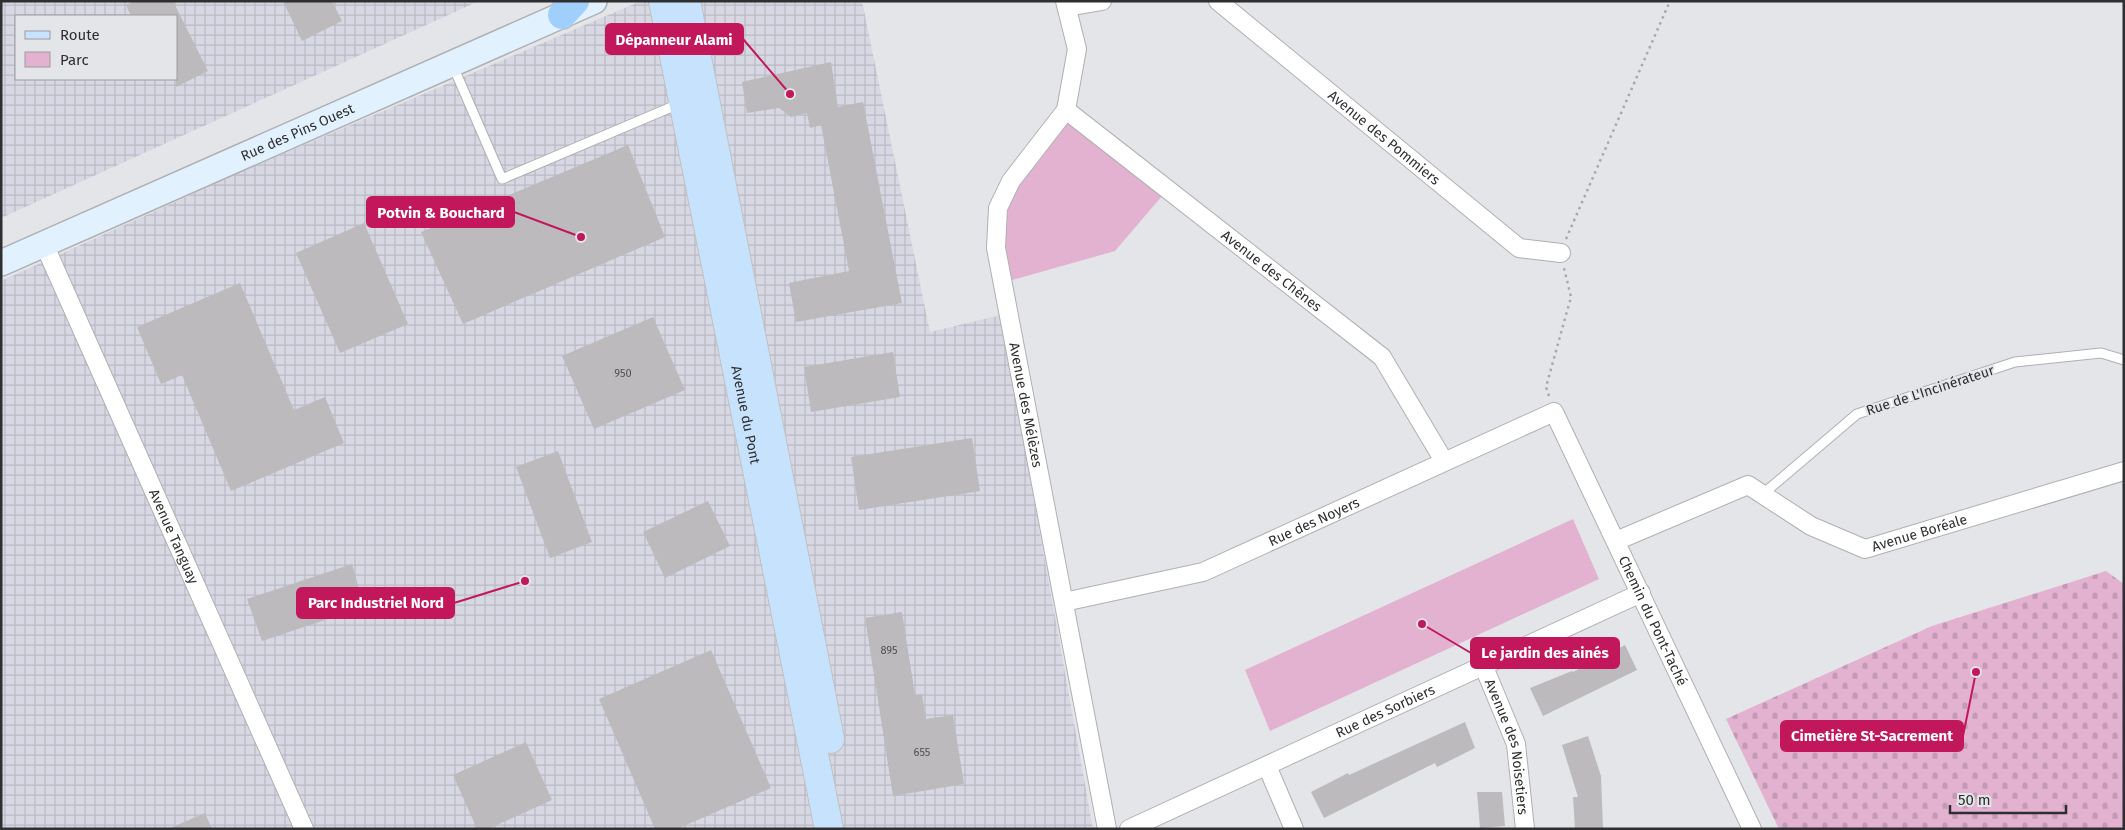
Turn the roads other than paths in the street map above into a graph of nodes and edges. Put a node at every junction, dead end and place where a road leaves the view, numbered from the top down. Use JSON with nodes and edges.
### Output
{"nodes":[{"id":1,"x":594,"y":1,"type":"edge"},
{"id":2,"x":664,"y":1,"type":"edge"},
{"id":3,"x":686,"y":1,"type":"edge"},
{"id":4,"x":1102,"y":1,"type":"edge"},
{"id":5,"x":1218,"y":1,"type":"edge"},
{"id":6,"x":1066,"y":4,"type":"edge"},
{"id":7,"x":568,"y":8,"type":"edge"},
{"id":8,"x":452,"y":64,"type":"junction"},
{"id":9,"x":684,"y":101,"type":"junction"},
{"id":10,"x":1066,"y":110,"type":"junction"},
{"id":11,"x":44,"y":244,"type":"junction"},
{"id":12,"x":1561,"y":253,"type":"road end"},
{"id":13,"x":1,"y":263,"type":"edge"},
{"id":14,"x":2124,"y":360,"type":"edge"},
{"id":15,"x":1554,"y":412,"type":"joint"},
{"id":16,"x":1444,"y":461,"type":"junction"},
{"id":17,"x":2124,"y":471,"type":"edge"},
{"id":18,"x":1763,"y":494,"type":"junction"},
{"id":19,"x":1616,"y":541,"type":"junction"},
{"id":20,"x":1641,"y":593,"type":"junction"},
{"id":21,"x":1064,"y":602,"type":"junction"},
{"id":22,"x":1484,"y":667,"type":"junction"},
{"id":23,"x":1267,"y":766,"type":"junction"},
{"id":24,"x":304,"y":829,"type":"edge"},
{"id":25,"x":829,"y":829,"type":"edge"},
{"id":26,"x":847,"y":829,"type":"edge"},
{"id":27,"x":1107,"y":829,"type":"edge"},
{"id":28,"x":1129,"y":829,"type":"edge"},
{"id":29,"x":1294,"y":829,"type":"edge"},
{"id":30,"x":1525,"y":829,"type":"edge"},
{"id":31,"x":1752,"y":829,"type":"edge"}],
"edges":[{"from":1,"to":7,"type":"main road","name":"Rue des Pins Ouest"},
{"from":2,"to":9,"type":"main road","name":"Avenue du Pont"},
{"from":3,"to":26,"type":"main road","name":"Avenue du Pont"},
{"from":4,"to":6,"type":"street"},
{"from":5,"to":12,"type":"street","name":"Avenue des Pommiers"},
{"from":6,"to":10,"type":"street","name":"Avenue des Mélèzes"},
{"from":7,"to":8,"type":"main road","name":"Rue des Pins Ouest"},
{"from":8,"to":9,"type":"lane"},
{"from":8,"to":11,"type":"main road","name":"Rue des Pins Ouest"},
{"from":9,"to":25,"type":"main road","name":"Avenue du Pont"},
{"from":10,"to":16,"type":"street","name":"Avenue des Chênes"},
{"from":10,"to":21,"type":"street","name":"Avenue des Mélèzes"},
{"from":11,"to":13,"type":"main road","name":"Rue des Pins Ouest"},
{"from":11,"to":24,"type":"street","name":"Avenue Tanguay"},
{"from":14,"to":18,"type":"lane","name":"Rue de L'Incinérateur"},
{"from":15,"to":16,"type":"street","name":"Rue des Noyers"},
{"from":15,"to":19,"type":"street","name":"Chemin du Pont-Taché"},
{"from":16,"to":21,"type":"street","name":"Rue des Noyers"},
{"from":17,"to":18,"type":"street","name":"Avenue Boréale"},
{"from":18,"to":19,"type":"street","name":"Avenue Boréale"},
{"from":19,"to":20,"type":"street","name":"Chemin du Pont-Taché"},
{"from":20,"to":22,"type":"street","name":"Rue des Sorbiers"},
{"from":20,"to":31,"type":"street","name":"Chemin du Pont-Taché"},
{"from":21,"to":27,"type":"street","name":"Avenue des Mélèzes"},
{"from":22,"to":23,"type":"street","name":"Rue des Sorbiers"},
{"from":22,"to":30,"type":"street","name":"Avenue des Noisetiers"},
{"from":23,"to":28,"type":"street","name":"Rue des Sorbiers"},
{"from":23,"to":29,"type":"street"}]}
